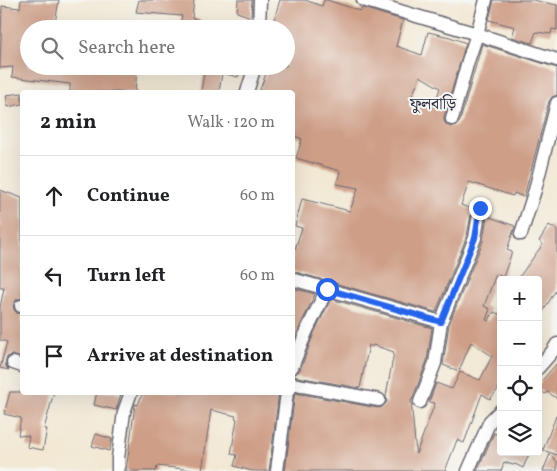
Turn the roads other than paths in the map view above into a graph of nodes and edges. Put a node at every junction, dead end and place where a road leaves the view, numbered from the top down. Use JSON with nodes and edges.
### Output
{"nodes":[{"id":1,"x":260,"y":0,"type":"edge"},
{"id":2,"x":363,"y":0,"type":"edge"},
{"id":3,"x":486,"y":0,"type":"edge"},
{"id":4,"x":259,"y":20,"type":"edge"},
{"id":5,"x":477,"y":34,"type":"junction"},
{"id":6,"x":557,"y":60,"type":"edge"},
{"id":7,"x":252,"y":75,"type":"edge"},
{"id":8,"x":248,"y":90,"type":"edge"},
{"id":9,"x":557,"y":103,"type":"edge"},
{"id":10,"x":452,"y":119,"type":"dead end"},
{"id":11,"x":480,"y":208,"type":"dead end"},
{"id":12,"x":521,"y":234,"type":"dead end"},
{"id":13,"x":295,"y":280,"type":"edge"},
{"id":14,"x":327,"y":289,"type":"junction"},
{"id":15,"x":441,"y":322,"type":"junction"},
{"id":16,"x":557,"y":344,"type":"edge"},
{"id":17,"x":295,"y":360,"type":"edge"},
{"id":18,"x":540,"y":366,"type":"edge"},
{"id":19,"x":295,"y":385,"type":"edge"},
{"id":20,"x":130,"y":395,"type":"edge"},
{"id":21,"x":287,"y":395,"type":"edge"},
{"id":22,"x":379,"y":400,"type":"dead end"},
{"id":23,"x":420,"y":402,"type":"dead end"},
{"id":24,"x":500,"y":411,"type":"edge"},
{"id":25,"x":118,"y":471,"type":"edge"},
{"id":26,"x":277,"y":471,"type":"edge"},
{"id":27,"x":468,"y":471,"type":"edge"}],
"edges":[{"from":1,"to":4,"type":"street"},
{"from":2,"to":5,"type":"street"},
{"from":3,"to":5,"type":"street"},
{"from":5,"to":6,"type":"street"},
{"from":5,"to":10,"type":"street"},
{"from":7,"to":8,"type":"street"},
{"from":9,"to":12,"type":"street"},
{"from":11,"to":15,"type":"street"},
{"from":13,"to":14,"type":"street"},
{"from":14,"to":15,"type":"street"},
{"from":14,"to":17,"type":"street"},
{"from":15,"to":23,"type":"street"},
{"from":16,"to":18,"type":"street"},
{"from":19,"to":22,"type":"street"},
{"from":20,"to":25,"type":"street"},
{"from":21,"to":26,"type":"street"},
{"from":24,"to":27,"type":"street"}]}
